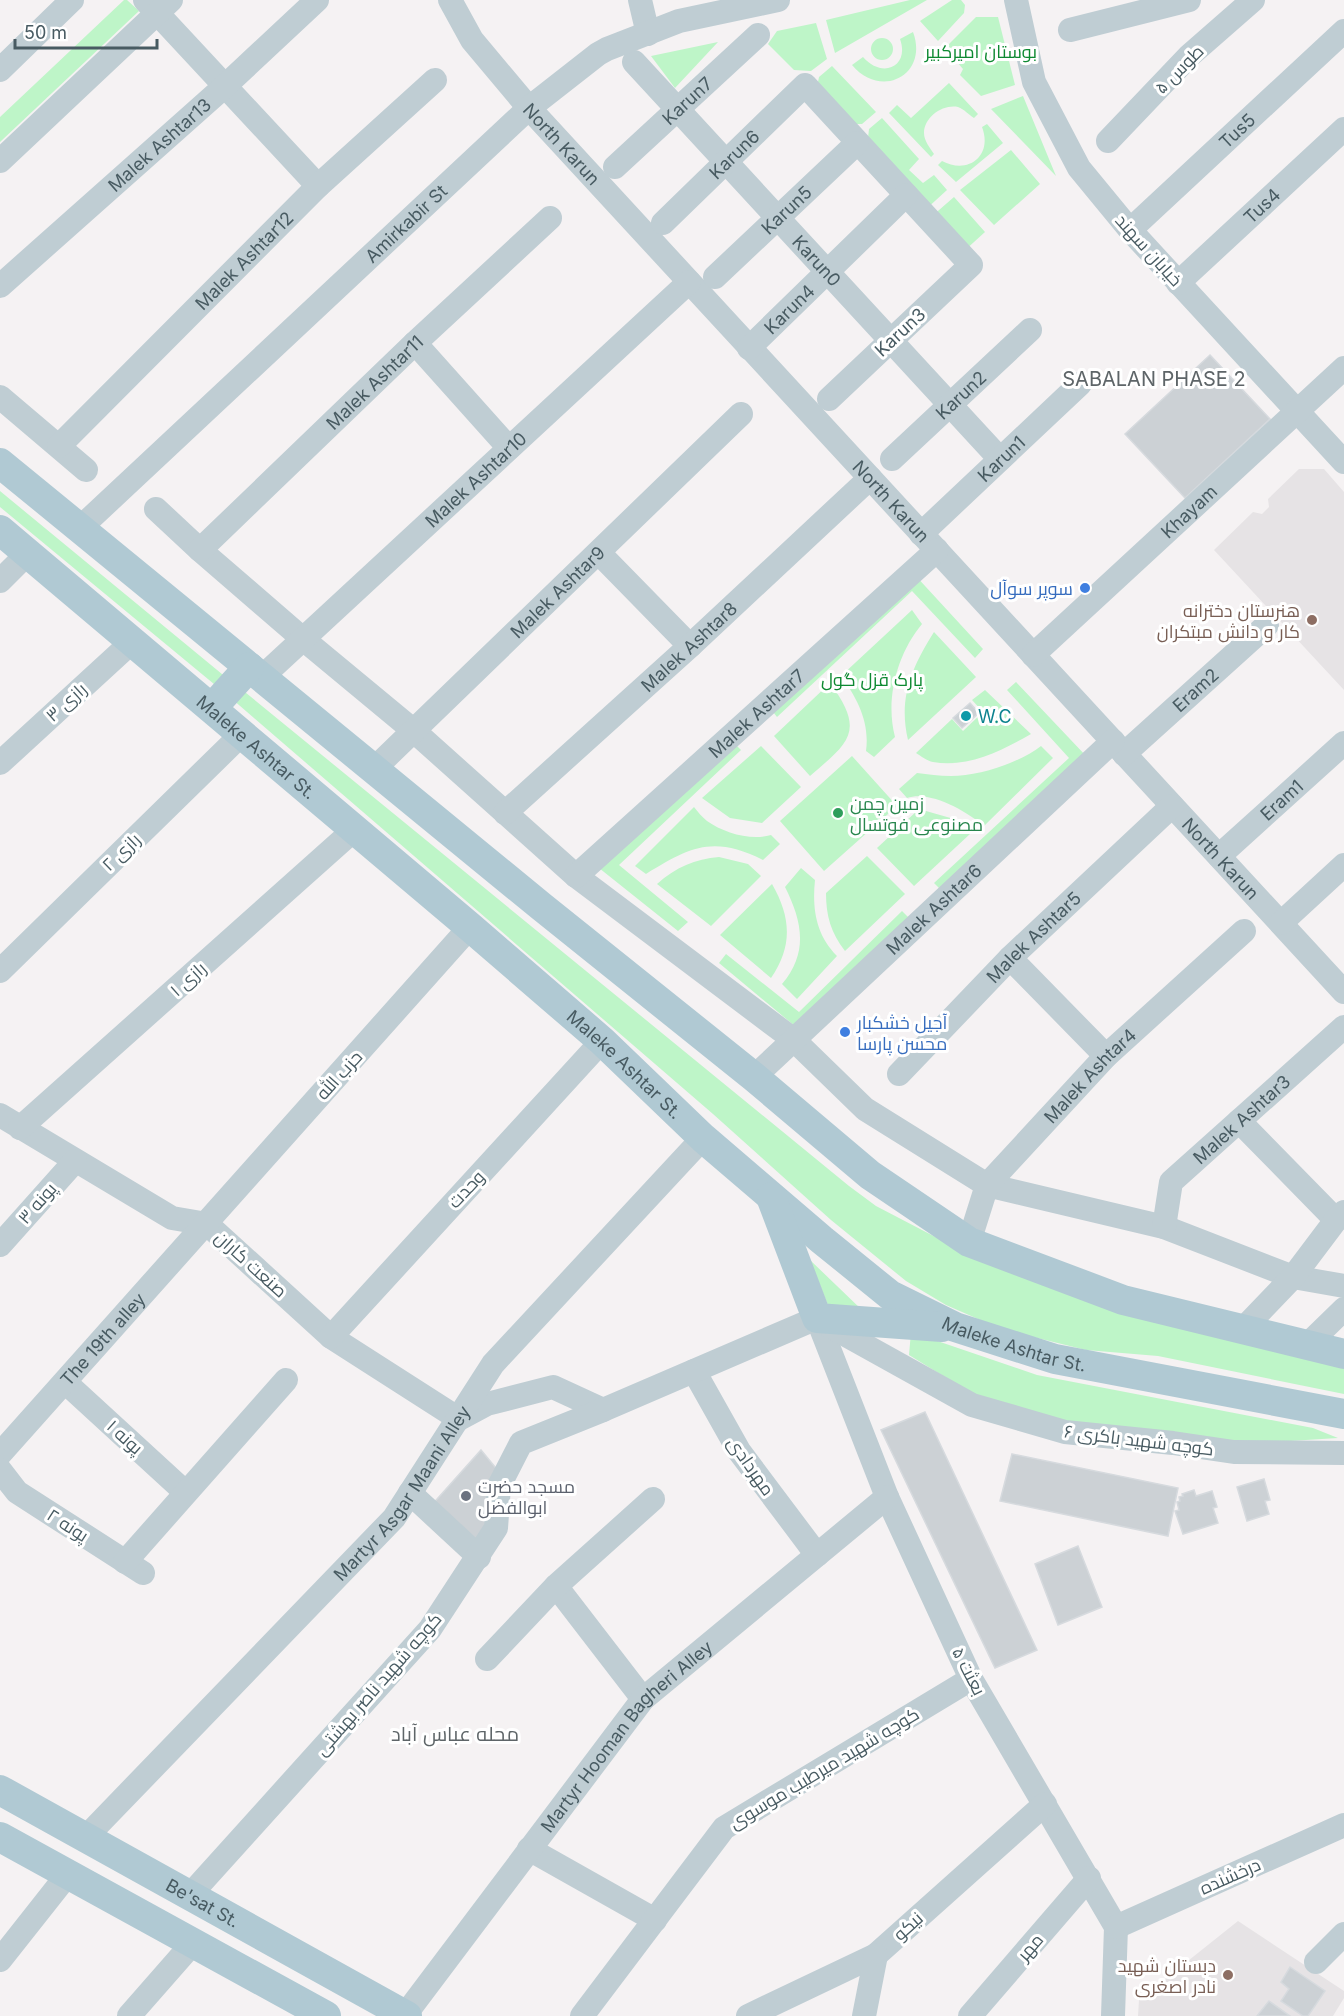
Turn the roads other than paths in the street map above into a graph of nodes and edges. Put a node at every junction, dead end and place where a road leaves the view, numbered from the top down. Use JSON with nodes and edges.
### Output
{"nodes":[{"id":1,"x":72,"y":0,"type":"edge"},
{"id":2,"x":317,"y":0,"type":"edge"},
{"id":3,"x":450,"y":0,"type":"edge"},
{"id":4,"x":640,"y":0,"type":"edge"},
{"id":5,"x":778,"y":0,"type":"edge"},
{"id":6,"x":1016,"y":0,"type":"edge"},
{"id":7,"x":1189,"y":0,"type":"edge"},
{"id":8,"x":1253,"y":0,"type":"edge"},
{"id":9,"x":157,"y":4,"type":"edge"},
{"id":10,"x":1070,"y":30,"type":"dead end"},
{"id":11,"x":1344,"y":32,"type":"edge"},
{"id":12,"x":648,"y":34,"type":"junction"},
{"id":13,"x":758,"y":35,"type":"dead end"},
{"id":14,"x":634,"y":62,"type":"dead end"},
{"id":15,"x":0,"y":70,"type":"edge"},
{"id":16,"x":435,"y":80,"type":"dead end"},
{"id":17,"x":225,"y":86,"type":"junction"},
{"id":18,"x":529,"y":108,"type":"junction"},
{"id":19,"x":678,"y":109,"type":"junction"},
{"id":20,"x":1344,"y":129,"type":"edge"},
{"id":21,"x":1108,"y":141,"type":"dead end"},
{"id":22,"x":857,"y":143,"type":"junction"},
{"id":23,"x":0,"y":161,"type":"edge"},
{"id":24,"x":726,"y":162,"type":"junction"},
{"id":25,"x":615,"y":167,"type":"dead end"},
{"id":26,"x":318,"y":186,"type":"junction"},
{"id":27,"x":906,"y":195,"type":"junction"},
{"id":28,"x":550,"y":218,"type":"dead end"},
{"id":29,"x":779,"y":219,"type":"junction"},
{"id":30,"x":663,"y":223,"type":"dead end"},
{"id":31,"x":1130,"y":230,"type":"junction"},
{"id":32,"x":828,"y":272,"type":"junction"},
{"id":33,"x":715,"y":277,"type":"dead end"},
{"id":34,"x":689,"y":282,"type":"junction"},
{"id":35,"x":1178,"y":283,"type":"junction"},
{"id":36,"x":0,"y":285,"type":"edge"},
{"id":37,"x":1030,"y":330,"type":"dead end"},
{"id":38,"x":891,"y":341,"type":"junction"},
{"id":39,"x":415,"y":343,"type":"junction"},
{"id":40,"x":749,"y":348,"type":"junction"},
{"id":41,"x":1344,"y":368,"type":"edge"},
{"id":42,"x":1080,"y":384,"type":"dead end"},
{"id":43,"x":0,"y":397,"type":"edge"},
{"id":44,"x":829,"y":399,"type":"dead end"},
{"id":45,"x":950,"y":404,"type":"junction"},
{"id":46,"x":1297,"y":411,"type":"junction"},
{"id":47,"x":741,"y":414,"type":"dead end"},
{"id":48,"x":58,"y":446,"type":"junction"},
{"id":49,"x":509,"y":448,"type":"junction"},
{"id":50,"x":892,"y":459,"type":"dead end"},
{"id":51,"x":1000,"y":459,"type":"junction"},
{"id":52,"x":1344,"y":462,"type":"edge"},
{"id":53,"x":0,"y":463,"type":"edge"},
{"id":54,"x":86,"y":470,"type":"dead end"},
{"id":55,"x":870,"y":478,"type":"junction"},
{"id":56,"x":156,"y":509,"type":"dead end"},
{"id":57,"x":80,"y":528,"type":"junction"},
{"id":58,"x":0,"y":530,"type":"edge"},
{"id":59,"x":929,"y":542,"type":"junction"},
{"id":60,"x":200,"y":550,"type":"junction"},
{"id":61,"x":28,"y":553,"type":"junction"},
{"id":62,"x":599,"y":553,"type":"junction"},
{"id":63,"x":0,"y":581,"type":"edge"},
{"id":64,"x":1267,"y":625,"type":"dead end"},
{"id":65,"x":303,"y":639,"type":"junction"},
{"id":66,"x":133,"y":641,"type":"junction"},
{"id":67,"x":690,"y":646,"type":"junction"},
{"id":68,"x":1033,"y":655,"type":"junction"},
{"id":69,"x":255,"y":672,"type":"junction"},
{"id":70,"x":212,"y":708,"type":"junction"},
{"id":71,"x":414,"y":731,"type":"junction"},
{"id":72,"x":242,"y":734,"type":"junction"},
{"id":73,"x":1344,"y":742,"type":"edge"},
{"id":74,"x":1118,"y":747,"type":"junction"},
{"id":75,"x":0,"y":763,"type":"edge"},
{"id":76,"x":374,"y":769,"type":"junction"},
{"id":77,"x":1172,"y":806,"type":"junction"},
{"id":78,"x":505,"y":813,"type":"junction"},
{"id":79,"x":355,"y":829,"type":"junction"},
{"id":80,"x":1219,"y":856,"type":"junction"},
{"id":81,"x":1344,"y":865,"type":"edge"},
{"id":82,"x":576,"y":876,"type":"junction"},
{"id":83,"x":1281,"y":923,"type":"junction"},
{"id":84,"x":470,"y":927,"type":"junction"},
{"id":85,"x":1244,"y":931,"type":"dead end"},
{"id":86,"x":1010,"y":958,"type":"junction"},
{"id":87,"x":0,"y":970,"type":"edge"},
{"id":88,"x":1344,"y":992,"type":"edge"},
{"id":89,"x":1344,"y":1026,"type":"edge"},
{"id":90,"x":794,"y":1040,"type":"junction"},
{"id":91,"x":602,"y":1041,"type":"junction"},
{"id":92,"x":1107,"y":1056,"type":"junction"},
{"id":93,"x":899,"y":1074,"type":"dead end"},
{"id":94,"x":754,"y":1077,"type":"junction"},
{"id":95,"x":0,"y":1115,"type":"edge"},
{"id":96,"x":1239,"y":1121,"type":"junction"},
{"id":97,"x":20,"y":1128,"type":"junction"},
{"id":98,"x":704,"y":1138,"type":"junction"},
{"id":99,"x":75,"y":1161,"type":"junction"},
{"id":100,"x":987,"y":1185,"type":"junction"},
{"id":101,"x":770,"y":1194,"type":"junction"},
{"id":102,"x":1340,"y":1216,"type":"edge"},
{"id":103,"x":207,"y":1224,"type":"junction"},
{"id":104,"x":1164,"y":1227,"type":"junction"},
{"id":105,"x":969,"y":1242,"type":"junction"},
{"id":106,"x":0,"y":1245,"type":"edge"},
{"id":107,"x":1293,"y":1277,"type":"junction"},
{"id":108,"x":1344,"y":1286,"type":"edge"},
{"id":109,"x":1344,"y":1310,"type":"edge"},
{"id":110,"x":816,"y":1318,"type":"junction"},
{"id":111,"x":955,"y":1327,"type":"junction"},
{"id":112,"x":1243,"y":1329,"type":"junction"},
{"id":113,"x":331,"y":1337,"type":"junction"},
{"id":114,"x":1307,"y":1345,"type":"junction"},
{"id":115,"x":1344,"y":1354,"type":"edge"},
{"id":116,"x":694,"y":1371,"type":"junction"},
{"id":117,"x":286,"y":1380,"type":"dead end"},
{"id":118,"x":65,"y":1382,"type":"junction"},
{"id":119,"x":603,"y":1410,"type":"junction"},
{"id":120,"x":1344,"y":1414,"type":"edge"},
{"id":121,"x":459,"y":1419,"type":"junction"},
{"id":122,"x":0,"y":1454,"type":"edge"},
{"id":123,"x":1344,"y":1454,"type":"edge"},
{"id":124,"x":0,"y":1470,"type":"edge"},
{"id":125,"x":185,"y":1492,"type":"junction"},
{"id":126,"x":410,"y":1493,"type":"junction"},
{"id":127,"x":887,"y":1497,"type":"junction"},
{"id":128,"x":653,"y":1499,"type":"dead end"},
{"id":129,"x":817,"y":1555,"type":"junction"},
{"id":130,"x":479,"y":1557,"type":"junction"},
{"id":131,"x":555,"y":1586,"type":"junction"},
{"id":132,"x":487,"y":1659,"type":"dead end"},
{"id":133,"x":971,"y":1679,"type":"junction"},
{"id":134,"x":644,"y":1699,"type":"junction"},
{"id":135,"x":0,"y":1790,"type":"edge"},
{"id":136,"x":1045,"y":1804,"type":"junction"},
{"id":137,"x":1344,"y":1825,"type":"edge"},
{"id":138,"x":0,"y":1837,"type":"edge"},
{"id":139,"x":86,"y":1838,"type":"junction"},
{"id":140,"x":529,"y":1850,"type":"junction"},
{"id":141,"x":68,"y":1874,"type":"junction"},
{"id":142,"x":1089,"y":1878,"type":"junction"},
{"id":143,"x":190,"y":1895,"type":"junction"},
{"id":144,"x":655,"y":1920,"type":"junction"},
{"id":145,"x":1116,"y":1927,"type":"junction"},
{"id":146,"x":1344,"y":1934,"type":"edge"},
{"id":147,"x":193,"y":1943,"type":"junction"},
{"id":148,"x":876,"y":1955,"type":"junction"},
{"id":149,"x":0,"y":1960,"type":"edge"},
{"id":150,"x":1316,"y":1962,"type":"dead end"},
{"id":151,"x":315,"y":2014,"type":"edge"},
{"id":152,"x":129,"y":2016,"type":"edge"},
{"id":153,"x":405,"y":2016,"type":"edge"},
{"id":154,"x":582,"y":2016,"type":"edge"},
{"id":155,"x":748,"y":2016,"type":"edge"},
{"id":156,"x":864,"y":2016,"type":"edge"},
{"id":157,"x":970,"y":2016,"type":"edge"},
{"id":158,"x":1113,"y":2016,"type":"edge"}],
"edges":[{"from":1,"to":15,"type":"street"},
{"from":2,"to":17,"type":"street","name":"Malek Ashtar13"},
{"from":3,"to":18,"type":"street","name":"North Karun"},
{"from":4,"to":12,"type":"street"},
{"from":5,"to":12,"type":"street","name":"Amirkabir St"},
{"from":6,"to":31,"type":"street","name":"خیابان سهند"},
{"from":7,"to":10,"type":"street"},
{"from":8,"to":21,"type":"street","name":"طوس ۵"},
{"from":9,"to":17,"type":"street"},
{"from":9,"to":23,"type":"street"},
{"from":11,"to":31,"type":"street","name":"Tus5"},
{"from":12,"to":18,"type":"street","name":"Amirkabir St"},
{"from":13,"to":19,"type":"street","name":"Karun7"},
{"from":14,"to":19,"type":"street","name":"Karun0"},
{"from":16,"to":26,"type":"street","name":"Malek Ashtar12"},
{"from":17,"to":26,"type":"street"},
{"from":17,"to":36,"type":"street","name":"Malek Ashtar13"},
{"from":18,"to":34,"type":"street","name":"North Karun"},
{"from":18,"to":57,"type":"street","name":"Amirkabir St"},
{"from":19,"to":24,"type":"street","name":"Karun0"},
{"from":19,"to":25,"type":"street","name":"Karun7"},
{"from":20,"to":35,"type":"street","name":"Tus4"},
{"from":22,"to":24,"type":"street","name":"Karun6"},
{"from":22,"to":27,"type":"street"},
{"from":22,"to":29,"type":"street","name":"Karun5"},
{"from":24,"to":29,"type":"street","name":"Karun0"},
{"from":24,"to":30,"type":"street","name":"Karun6"},
{"from":26,"to":48,"type":"street","name":"Malek Ashtar12"},
{"from":27,"to":32,"type":"street","name":"Karun4"},
{"from":27,"to":38,"type":"street","name":"Karun3"},
{"from":28,"to":39,"type":"street","name":"Malek Ashtar11"},
{"from":29,"to":32,"type":"street","name":"Karun0"},
{"from":29,"to":33,"type":"street","name":"Karun5"},
{"from":31,"to":35,"type":"street","name":"خیابان سهند"},
{"from":32,"to":38,"type":"street","name":"Karun0"},
{"from":32,"to":40,"type":"street","name":"Karun4"},
{"from":34,"to":40,"type":"street","name":"North Karun"},
{"from":34,"to":49,"type":"street","name":"Malek Ashtar10"},
{"from":35,"to":46,"type":"street","name":"خیابان سهند"},
{"from":37,"to":45,"type":"street","name":"Karun2"},
{"from":38,"to":44,"type":"street","name":"Karun3"},
{"from":38,"to":45,"type":"street","name":"Karun0"},
{"from":39,"to":49,"type":"street"},
{"from":39,"to":60,"type":"street","name":"Malek Ashtar11"},
{"from":40,"to":55,"type":"street","name":"North Karun"},
{"from":41,"to":46,"type":"street","name":"Khayam"},
{"from":42,"to":51,"type":"street","name":"Karun1"},
{"from":43,"to":48,"type":"street"},
{"from":45,"to":50,"type":"street","name":"Karun2"},
{"from":45,"to":51,"type":"street","name":"Karun0"},
{"from":46,"to":52,"type":"street","name":"خیابان سهند"},
{"from":46,"to":68,"type":"street","name":"Khayam"},
{"from":47,"to":62,"type":"street","name":"Malek Ashtar9"},
{"from":48,"to":54,"type":"street"},
{"from":49,"to":65,"type":"street","name":"Malek Ashtar10"},
{"from":51,"to":59,"type":"street","name":"Karun1"},
{"from":53,"to":57,"type":"main road"},
{"from":55,"to":59,"type":"street","name":"North Karun"},
{"from":55,"to":67,"type":"street","name":"Malek Ashtar8"},
{"from":56,"to":60,"type":"street"},
{"from":57,"to":69,"type":"main road"},
{"from":58,"to":61,"type":"main road","name":"Maleke Ashtar St."},
{"from":59,"to":68,"type":"street","name":"North Karun"},
{"from":59,"to":82,"type":"street","name":"Malek Ashtar7"},
{"from":60,"to":65,"type":"street"},
{"from":61,"to":63,"type":"street"},
{"from":61,"to":66,"type":"main road","name":"Maleke Ashtar St."},
{"from":62,"to":67,"type":"street"},
{"from":62,"to":71,"type":"street","name":"Malek Ashtar9"},
{"from":64,"to":74,"type":"street","name":"Eram2"},
{"from":65,"to":69,"type":"street","name":"Malek Ashtar10"},
{"from":65,"to":71,"type":"street"},
{"from":66,"to":70,"type":"main road","name":"Maleke Ashtar St."},
{"from":66,"to":75,"type":"street","name":"رازی ۳"},
{"from":67,"to":78,"type":"street","name":"Malek Ashtar8"},
{"from":68,"to":74,"type":"street","name":"North Karun"},
{"from":69,"to":70,"type":"main road"},
{"from":69,"to":76,"type":"main road"},
{"from":70,"to":72,"type":"main road","name":"Maleke Ashtar St."},
{"from":71,"to":76,"type":"street","name":"Malek Ashtar9"},
{"from":71,"to":78,"type":"street"},
{"from":72,"to":79,"type":"main road","name":"Maleke Ashtar St."},
{"from":72,"to":87,"type":"street","name":"رازی ۲"},
{"from":73,"to":80,"type":"street","name":"Eram1"},
{"from":74,"to":77,"type":"street","name":"North Karun"},
{"from":74,"to":90,"type":"street","name":"Malek Ashtar6"},
{"from":76,"to":94,"type":"main road"},
{"from":77,"to":80,"type":"street","name":"North Karun"},
{"from":77,"to":86,"type":"street","name":"Malek Ashtar5"},
{"from":78,"to":82,"type":"street"},
{"from":79,"to":84,"type":"main road","name":"Maleke Ashtar St."},
{"from":79,"to":97,"type":"street","name":"رازی ۱"},
{"from":80,"to":83,"type":"street","name":"North Karun"},
{"from":81,"to":83,"type":"street"},
{"from":82,"to":90,"type":"street"},
{"from":83,"to":88,"type":"street","name":"North Karun"},
{"from":84,"to":91,"type":"main road","name":"Maleke Ashtar St."},
{"from":84,"to":103,"type":"street","name":"حزب الله"},
{"from":85,"to":92,"type":"street","name":"Malek Ashtar4"},
{"from":86,"to":92,"type":"street"},
{"from":86,"to":93,"type":"street","name":"Malek Ashtar5"},
{"from":89,"to":96,"type":"street","name":"Malek Ashtar3"},
{"from":90,"to":94,"type":"street","name":"Malek Ashtar6"},
{"from":90,"to":100,"type":"street"},
{"from":91,"to":98,"type":"main road","name":"Maleke Ashtar St."},
{"from":91,"to":113,"type":"street","name":"وحدت"},
{"from":92,"to":100,"type":"street","name":"Malek Ashtar4"},
{"from":94,"to":105,"type":"main road"},
{"from":95,"to":97,"type":"street","name":"صنعت کاران"},
{"from":96,"to":102,"type":"street"},
{"from":96,"to":104,"type":"street","name":"Malek Ashtar3"},
{"from":97,"to":99,"type":"street","name":"صنعت کاران"},
{"from":98,"to":101,"type":"main road","name":"Maleke Ashtar St."},
{"from":98,"to":121,"type":"street","name":"Martyr Asgar Maani Alley"},
{"from":99,"to":103,"type":"street","name":"صنعت کاران"},
{"from":99,"to":106,"type":"street","name":"پونه ۳"},
{"from":100,"to":104,"type":"street"},
{"from":100,"to":105,"type":"street","name":"Malek Ashtar4"},
{"from":101,"to":110,"type":"main road"},
{"from":101,"to":111,"type":"main road","name":"Maleke Ashtar St."},
{"from":102,"to":107,"type":"street"},
{"from":103,"to":113,"type":"street","name":"صنعت کاران"},
{"from":103,"to":118,"type":"street","name":"The 19th alley"},
{"from":104,"to":107,"type":"street"},
{"from":105,"to":112,"type":"main road"},
{"from":107,"to":108,"type":"street"},
{"from":107,"to":112,"type":"street"},
{"from":109,"to":114,"type":"street"},
{"from":110,"to":111,"type":"main road"},
{"from":110,"to":116,"type":"street","name":"کوچه شهید ناصر بهشتی"},
{"from":110,"to":123,"type":"street","name":"کوچه شهید باکری ۶"},
{"from":110,"to":127,"type":"street","name":"بعثت ۵"},
{"from":111,"to":120,"type":"main road","name":"Maleke Ashtar St."},
{"from":112,"to":114,"type":"main road"},
{"from":113,"to":121,"type":"street","name":"صنعت کاران"},
{"from":114,"to":115,"type":"main road"},
{"from":116,"to":119,"type":"street","name":"کوچه شهید ناصر بهشتی"},
{"from":116,"to":129,"type":"street","name":"مهردادی"},
{"from":117,"to":125,"type":"street"},
{"from":118,"to":122,"type":"street","name":"The 19th alley"},
{"from":118,"to":125,"type":"street","name":"پونه ۱"},
{"from":119,"to":121,"type":"street"},
{"from":119,"to":130,"type":"street","name":"کوچه شهید ناصر بهشتی"},
{"from":121,"to":126,"type":"street","name":"Martyr Asgar Maani Alley"},
{"from":124,"to":125,"type":"street","name":"پونه ۲"},
{"from":126,"to":130,"type":"street"},
{"from":126,"to":139,"type":"street","name":"Martyr Asgar Maani Alley"},
{"from":127,"to":129,"type":"street","name":"Martyr Hooman Bagheri Alley"},
{"from":127,"to":133,"type":"street","name":"بعثت ۵"},
{"from":128,"to":131,"type":"street"},
{"from":129,"to":134,"type":"street","name":"Martyr Hooman Bagheri Alley"},
{"from":130,"to":143,"type":"street","name":"کوچه شهید ناصر بهشتی"},
{"from":131,"to":132,"type":"street"},
{"from":131,"to":134,"type":"street"},
{"from":133,"to":136,"type":"street","name":"بعثت ۵"},
{"from":133,"to":144,"type":"street","name":"کوچه شهید میرطیب موسوی"},
{"from":134,"to":140,"type":"street","name":"Martyr Hooman Bagheri Alley"},
{"from":135,"to":139,"type":"main road","name":"Be'sat St."},
{"from":136,"to":142,"type":"street","name":"بعثت ۵"},
{"from":136,"to":148,"type":"street","name":"نیکو"},
{"from":137,"to":145,"type":"street","name":"درخشنده"},
{"from":138,"to":141,"type":"main road"},
{"from":139,"to":143,"type":"main road","name":"Be'sat St."},
{"from":140,"to":144,"type":"street"},
{"from":140,"to":153,"type":"street","name":"Martyr Hooman Bagheri Alley"},
{"from":141,"to":147,"type":"main road"},
{"from":141,"to":149,"type":"street"},
{"from":142,"to":145,"type":"street","name":"بعثت ۵"},
{"from":142,"to":157,"type":"street","name":"مهر"},
{"from":143,"to":153,"type":"main road","name":"Be'sat St."},
{"from":144,"to":154,"type":"street","name":"کوچه شهید میرطیب موسوی"},
{"from":145,"to":158,"type":"street"},
{"from":146,"to":150,"type":"street"},
{"from":147,"to":151,"type":"main road"},
{"from":147,"to":152,"type":"street"},
{"from":148,"to":155,"type":"street","name":"نیکو"},
{"from":148,"to":156,"type":"street"}]}
